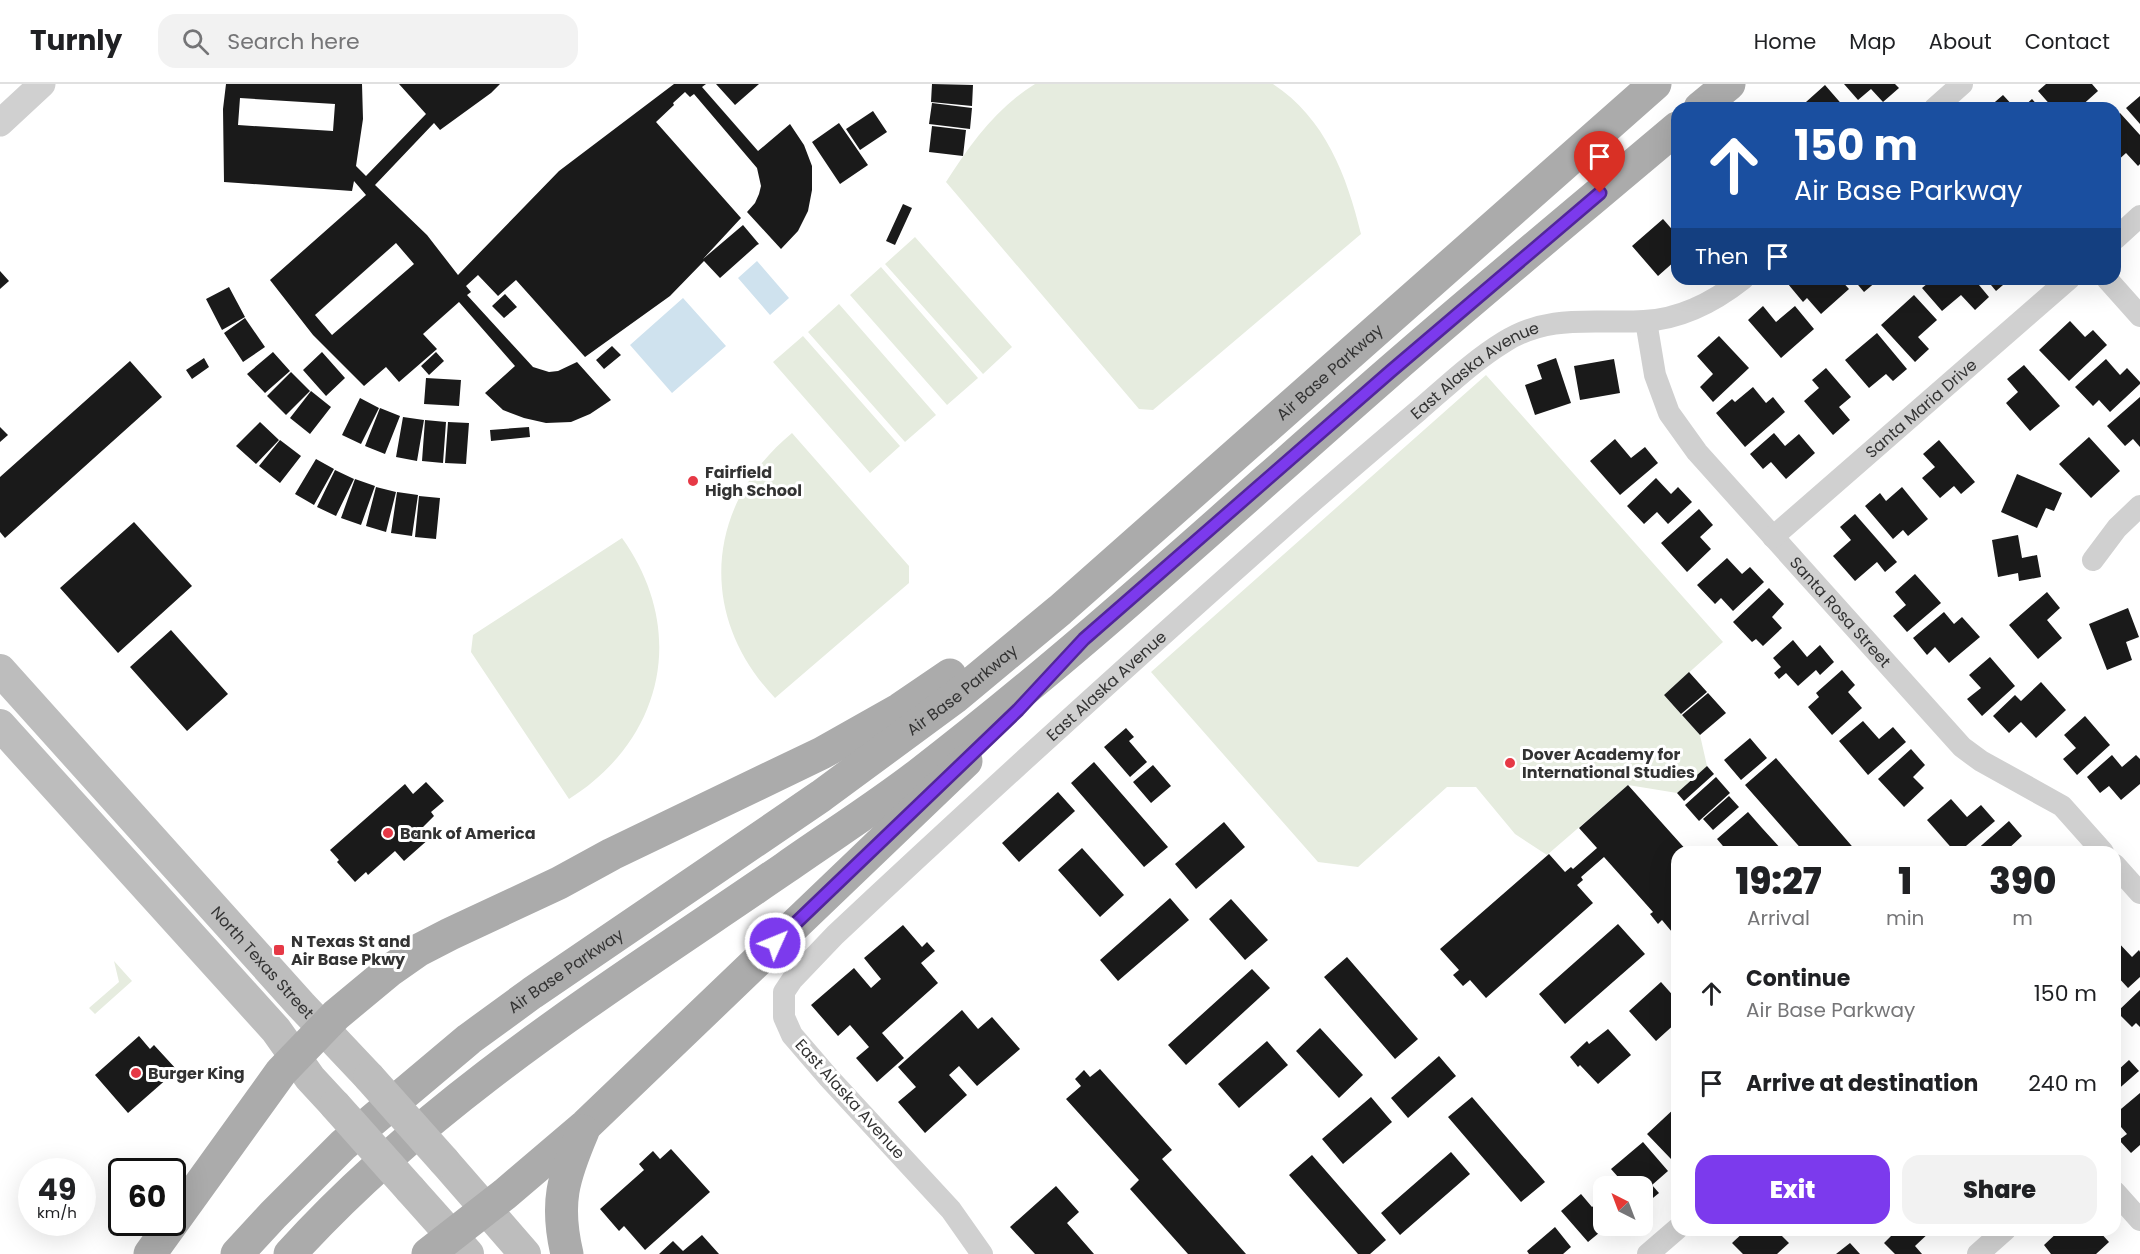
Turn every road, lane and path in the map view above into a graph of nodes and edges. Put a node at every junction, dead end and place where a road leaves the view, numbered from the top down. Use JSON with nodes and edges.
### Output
{"nodes":[{"id":1,"x":42,"y":84,"type":"edge"},
{"id":2,"x":1655,"y":84,"type":"edge"},
{"id":3,"x":1729,"y":84,"type":"edge"},
{"id":4,"x":1962,"y":84,"type":"edge"},
{"id":5,"x":1707,"y":102,"type":"edge"},
{"id":6,"x":1942,"y":102,"type":"edge"},
{"id":7,"x":0,"y":123,"type":"edge"},
{"id":8,"x":1671,"y":133,"type":"edge"},
{"id":9,"x":2140,"y":216,"type":"edge"},
{"id":10,"x":2121,"y":233,"type":"edge"},
{"id":11,"x":1736,"y":285,"type":"edge"},
{"id":12,"x":2062,"y":285,"type":"edge"},
{"id":13,"x":2112,"y":285,"type":"edge"},
{"id":14,"x":2140,"y":316,"type":"edge"},
{"id":15,"x":1646,"y":321,"type":"junction"},
{"id":16,"x":2140,"y":506,"type":"edge"},
{"id":17,"x":1773,"y":537,"type":"junction"},
{"id":18,"x":2093,"y":561,"type":"dead end"},
{"id":19,"x":1060,"y":610,"type":"junction"},
{"id":20,"x":1084,"y":639,"type":"junction"},
{"id":21,"x":0,"y":670,"type":"edge"},
{"id":22,"x":0,"y":725,"type":"edge"},
{"id":23,"x":2098,"y":846,"type":"edge"},
{"id":24,"x":2121,"y":872,"type":"edge"},
{"id":25,"x":2140,"y":893,"type":"edge"},
{"id":26,"x":323,"y":1029,"type":"junction"},
{"id":27,"x":295,"y":1057,"type":"junction"},
{"id":28,"x":586,"y":1125,"type":"junction"},
{"id":29,"x":2121,"y":1199,"type":"edge"},
{"id":30,"x":486,"y":1209,"type":"junction"},
{"id":31,"x":2140,"y":1220,"type":"edge"},
{"id":32,"x":1671,"y":1234,"type":"edge"},
{"id":33,"x":1998,"y":1236,"type":"edge"},
{"id":34,"x":449,"y":1248,"type":"edge"},
{"id":35,"x":150,"y":1254,"type":"edge"},
{"id":36,"x":237,"y":1254,"type":"edge"},
{"id":37,"x":290,"y":1254,"type":"edge"},
{"id":38,"x":525,"y":1254,"type":"edge"},
{"id":39,"x":567,"y":1254,"type":"edge"},
{"id":40,"x":982,"y":1254,"type":"edge"},
{"id":41,"x":1648,"y":1254,"type":"edge"},
{"id":42,"x":1978,"y":1254,"type":"edge"}],
"edges":[{"from":1,"to":7,"type":"street"},
{"from":2,"to":19,"type":"main road","name":"Air Base Parkway"},
{"from":3,"to":5,"type":"main road"},
{"from":4,"to":6,"type":"street"},
{"from":8,"to":20,"type":"main road"},
{"from":9,"to":10,"type":"street"},
{"from":11,"to":15,"type":"street","name":"East Alaska Avenue"},
{"from":12,"to":17,"type":"street","name":"Santa Maria Drive"},
{"from":13,"to":14,"type":"street"},
{"from":15,"to":17,"type":"street","name":"Santa Rosa Street"},
{"from":15,"to":40,"type":"street","name":"East Alaska Avenue"},
{"from":16,"to":18,"type":"street"},
{"from":17,"to":23,"type":"street","name":"Santa Rosa Street"},
{"from":19,"to":26,"type":"main road"},
{"from":19,"to":36,"type":"main road","name":"Air Base Parkway"},
{"from":20,"to":28,"type":"main road"},
{"from":20,"to":37,"type":"main road"},
{"from":21,"to":26,"type":"main road","name":"North Texas Street"},
{"from":22,"to":27,"type":"main road"},
{"from":24,"to":25,"type":"street"},
{"from":26,"to":27,"type":"main road"},
{"from":26,"to":30,"type":"main road","name":"North Texas Street","bridge":true},
{"from":27,"to":34,"type":"main road","bridge":true},
{"from":27,"to":35,"type":"main road"},
{"from":28,"to":30,"type":"main road"},
{"from":28,"to":39,"type":"main road"},
{"from":29,"to":31,"type":"street"},
{"from":30,"to":34,"type":"main road"},
{"from":30,"to":38,"type":"main road","name":"North Texas Street"},
{"from":32,"to":41,"type":"street"},
{"from":33,"to":42,"type":"street"}]}
